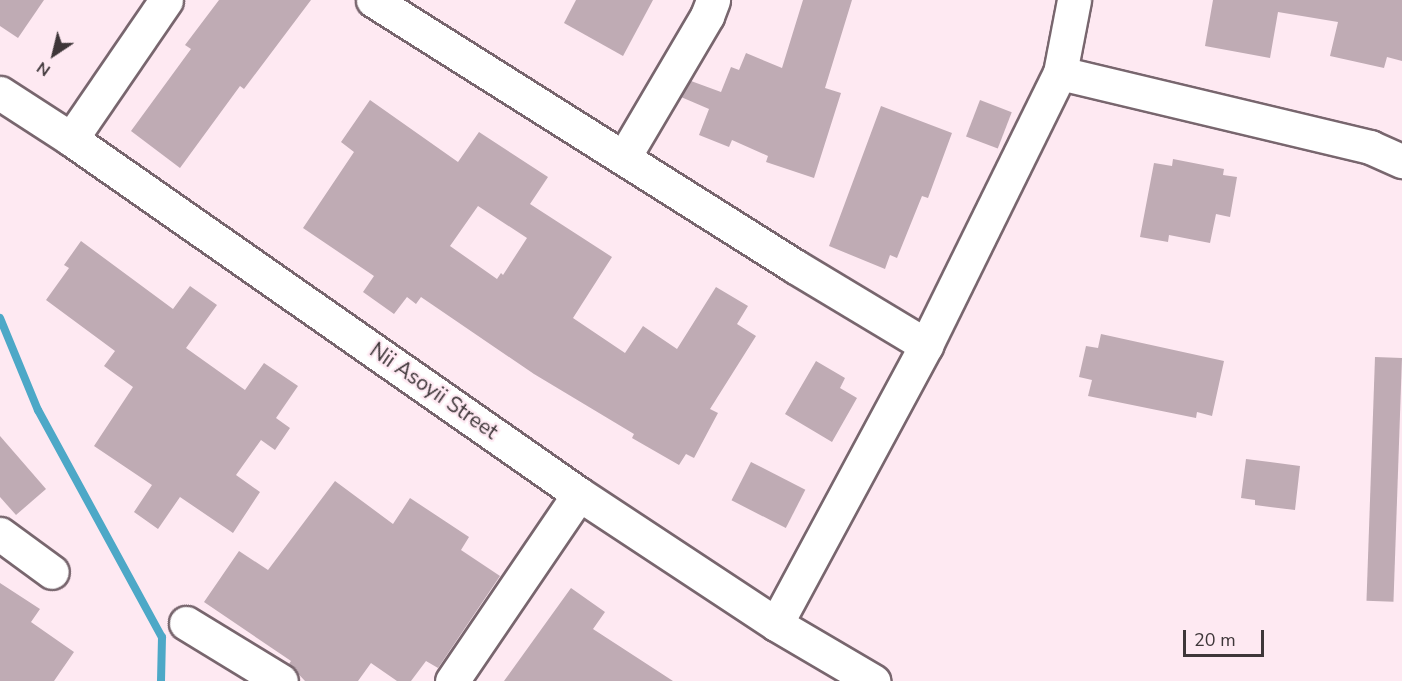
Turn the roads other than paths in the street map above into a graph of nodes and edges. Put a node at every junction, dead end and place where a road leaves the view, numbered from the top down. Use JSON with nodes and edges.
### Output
{"nodes":[{"id":1,"x":166,"y":0,"type":"edge"},
{"id":2,"x":372,"y":0,"type":"edge"},
{"id":3,"x":713,"y":0,"type":"edge"},
{"id":4,"x":1074,"y":0,"type":"edge"},
{"id":5,"x":1060,"y":73,"type":"junction"},
{"id":6,"x":0,"y":93,"type":"edge"},
{"id":7,"x":71,"y":139,"type":"junction"},
{"id":8,"x":624,"y":157,"type":"junction"},
{"id":9,"x":1402,"y":161,"type":"edge"},
{"id":10,"x":926,"y":345,"type":"junction"},
{"id":11,"x":579,"y":494,"type":"junction"},
{"id":12,"x":0,"y":534,"type":"edge"},
{"id":13,"x":52,"y":572,"type":"dead end"},
{"id":14,"x":186,"y":623,"type":"dead end"},
{"id":15,"x":776,"y":624,"type":"junction"},
{"id":16,"x":281,"y":681,"type":"edge"},
{"id":17,"x":452,"y":681,"type":"edge"},
{"id":18,"x":873,"y":681,"type":"edge"}],
"edges":[{"from":1,"to":7,"type":"street"},
{"from":2,"to":8,"type":"street"},
{"from":3,"to":8,"type":"street"},
{"from":4,"to":5,"type":"street"},
{"from":5,"to":9,"type":"street"},
{"from":5,"to":10,"type":"street"},
{"from":6,"to":7,"type":"street","name":"Nii Asoyii Street"},
{"from":7,"to":11,"type":"street","name":"Nii Asoyii Street"},
{"from":8,"to":10,"type":"street"},
{"from":10,"to":15,"type":"street"},
{"from":11,"to":15,"type":"street","name":"Nii Asoyii Street"},
{"from":11,"to":17,"type":"street"},
{"from":12,"to":13,"type":"street"},
{"from":14,"to":16,"type":"street"},
{"from":15,"to":18,"type":"street","name":"Nii Asoyii Street"}]}
